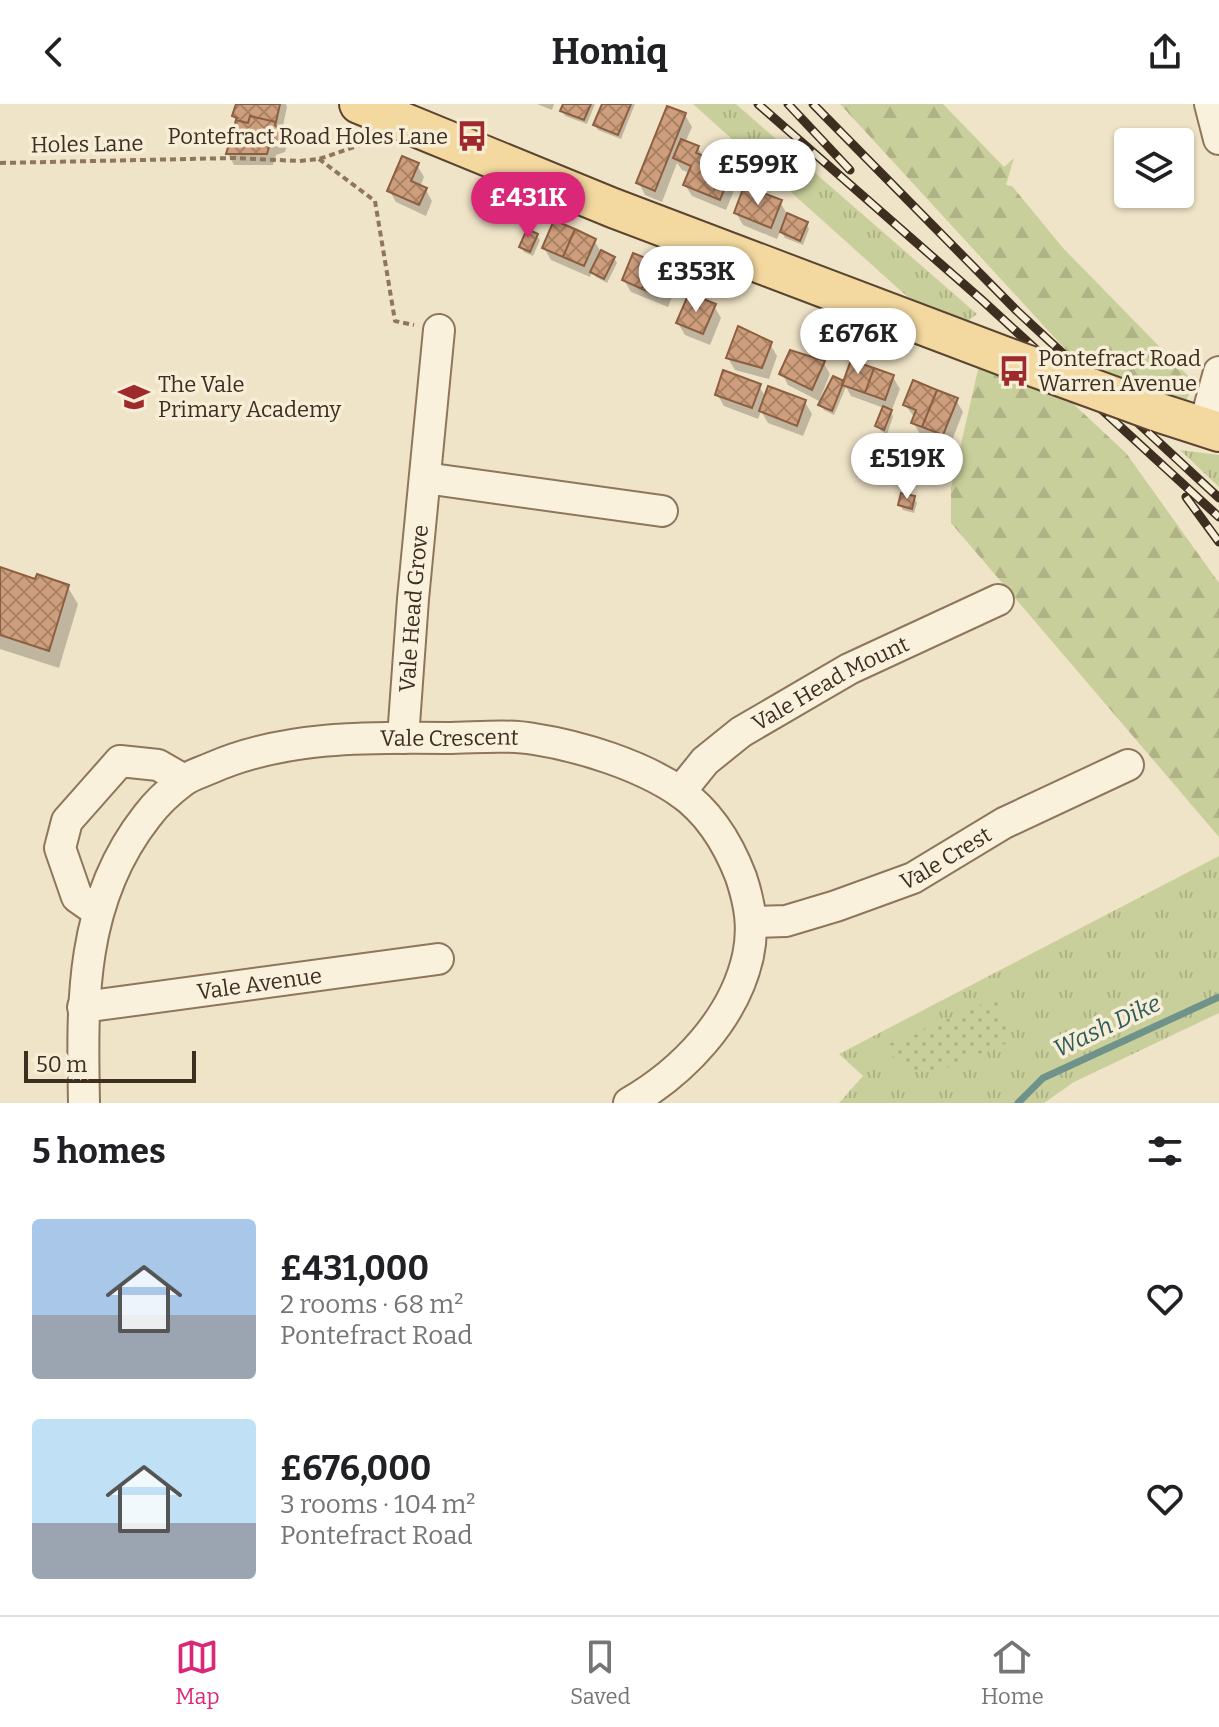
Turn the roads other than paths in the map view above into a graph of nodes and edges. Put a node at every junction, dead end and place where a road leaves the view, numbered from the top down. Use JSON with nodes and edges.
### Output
{"nodes":[{"id":1,"x":359,"y":104,"type":"edge"},
{"id":2,"x":1210,"y":104,"type":"edge"},
{"id":3,"x":1219,"y":139,"type":"edge"},
{"id":4,"x":439,"y":330,"type":"road end"},
{"id":5,"x":1219,"y":372,"type":"edge"},
{"id":6,"x":1212,"y":430,"type":"edge"},
{"id":7,"x":425,"y":478,"type":"junction"},
{"id":8,"x":662,"y":511,"type":"dead end"},
{"id":9,"x":998,"y":600,"type":"dead end"},
{"id":10,"x":403,"y":738,"type":"junction"},
{"id":11,"x":1128,"y":765,"type":"dead end"},
{"id":12,"x":184,"y":780,"type":"junction"},
{"id":13,"x":680,"y":792,"type":"junction"},
{"id":14,"x":97,"y":911,"type":"junction"},
{"id":15,"x":752,"y":922,"type":"junction"},
{"id":16,"x":438,"y":959,"type":"dead end"},
{"id":17,"x":83,"y":1007,"type":"junction"},
{"id":18,"x":84,"y":1103,"type":"edge"},
{"id":19,"x":629,"y":1103,"type":"edge"}],
"edges":[{"from":1,"to":6,"type":"main road","bridge":true},
{"from":2,"to":3,"type":"street"},
{"from":4,"to":7,"type":"street","name":"Vale Head Grove"},
{"from":5,"to":6,"type":"street"},
{"from":7,"to":8,"type":"street"},
{"from":7,"to":10,"type":"street","name":"Vale Head Grove"},
{"from":9,"to":13,"type":"street","name":"Vale Head Mount"},
{"from":10,"to":12,"type":"street","name":"Vale Crescent"},
{"from":10,"to":13,"type":"street","name":"Vale Crescent"},
{"from":11,"to":15,"type":"street","name":"Vale Crest"},
{"from":12,"to":14,"type":"street","name":"Vale Crescent"},
{"from":12,"to":14,"type":"street"},
{"from":13,"to":15,"type":"street","name":"Vale Crescent"},
{"from":14,"to":17,"type":"street","name":"Vale Crescent"},
{"from":15,"to":19,"type":"street","name":"Vale Crescent"},
{"from":16,"to":17,"type":"street","name":"Vale Avenue"},
{"from":17,"to":18,"type":"street","name":"Vale Crescent"}]}
